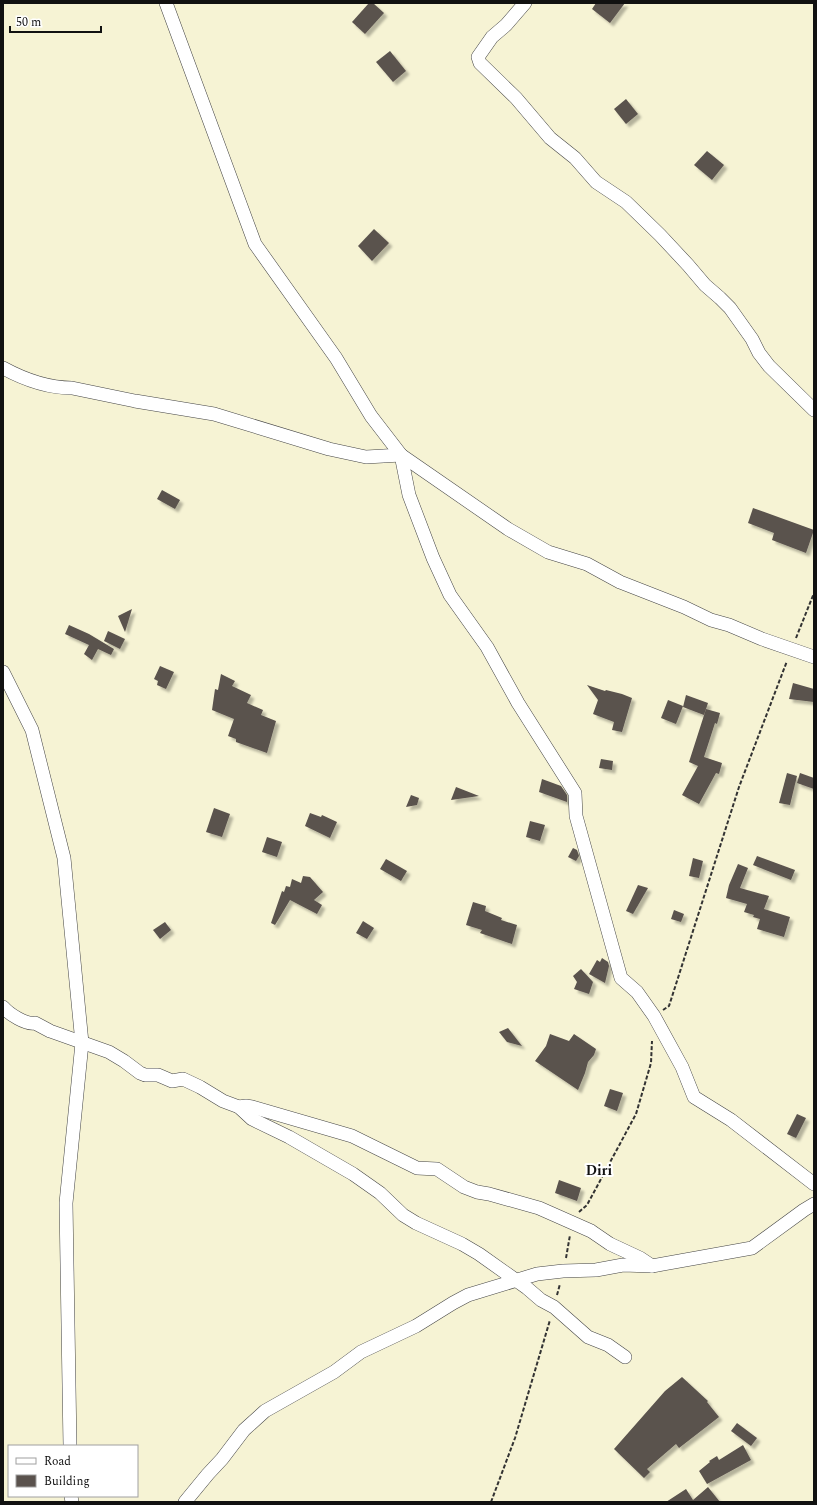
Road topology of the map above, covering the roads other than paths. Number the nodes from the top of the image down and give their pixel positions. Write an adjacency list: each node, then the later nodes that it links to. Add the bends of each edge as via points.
1 (166, 3): 5 (street, via 255,244 336,358 371,416)
2 (525, 3): 4 (street, via 492,37 478,57 480,63 516,98 550,138 575,158 596,182 626,202 688,264 705,286 730,308 769,366)
3 (3, 368): 5 (street, via 50,387 72,388 214,414 329,449 366,457)
4 (814, 410)
5 (401, 455): 6 (street, via 508,529 548,552 587,564 620,582 712,620); 11 (street, via 409,495 432,558 450,595 487,647 518,703 575,793 576,816 621,978 637,992 654,1016 682,1067 694,1097 731,1120)
6 (814, 657)
7 (3, 672): 9 (street, via 32,730 64,858)
8 (3, 1007): 9 (street, via 11,1015 30,1024 35,1023)
9 (82, 1043): 10 (street, via 109,1052 145,1075 158,1075 172,1082 183,1079); 16 (street, via 66,1203)
10 (239, 1107): 13 (street, via 252,1107 352,1136 416,1168 437,1169 464,1187 539,1208 591,1231); 14 (street, via 252,1119 290,1137 353,1174 380,1193 403,1215 462,1244)
11 (814, 1184)
12 (814, 1204): 13 (street, via 752,1248)
13 (652, 1266): 14 (street, via 563,1271 537,1274)
14 (516, 1281): 15 (street, via 554,1307 588,1337 608,1345); 17 (street, via 459,1299 416,1326 361,1352 334,1372 265,1411 244,1430)
15 (625, 1356)
16 (70, 1445)
17 (185, 1502)

